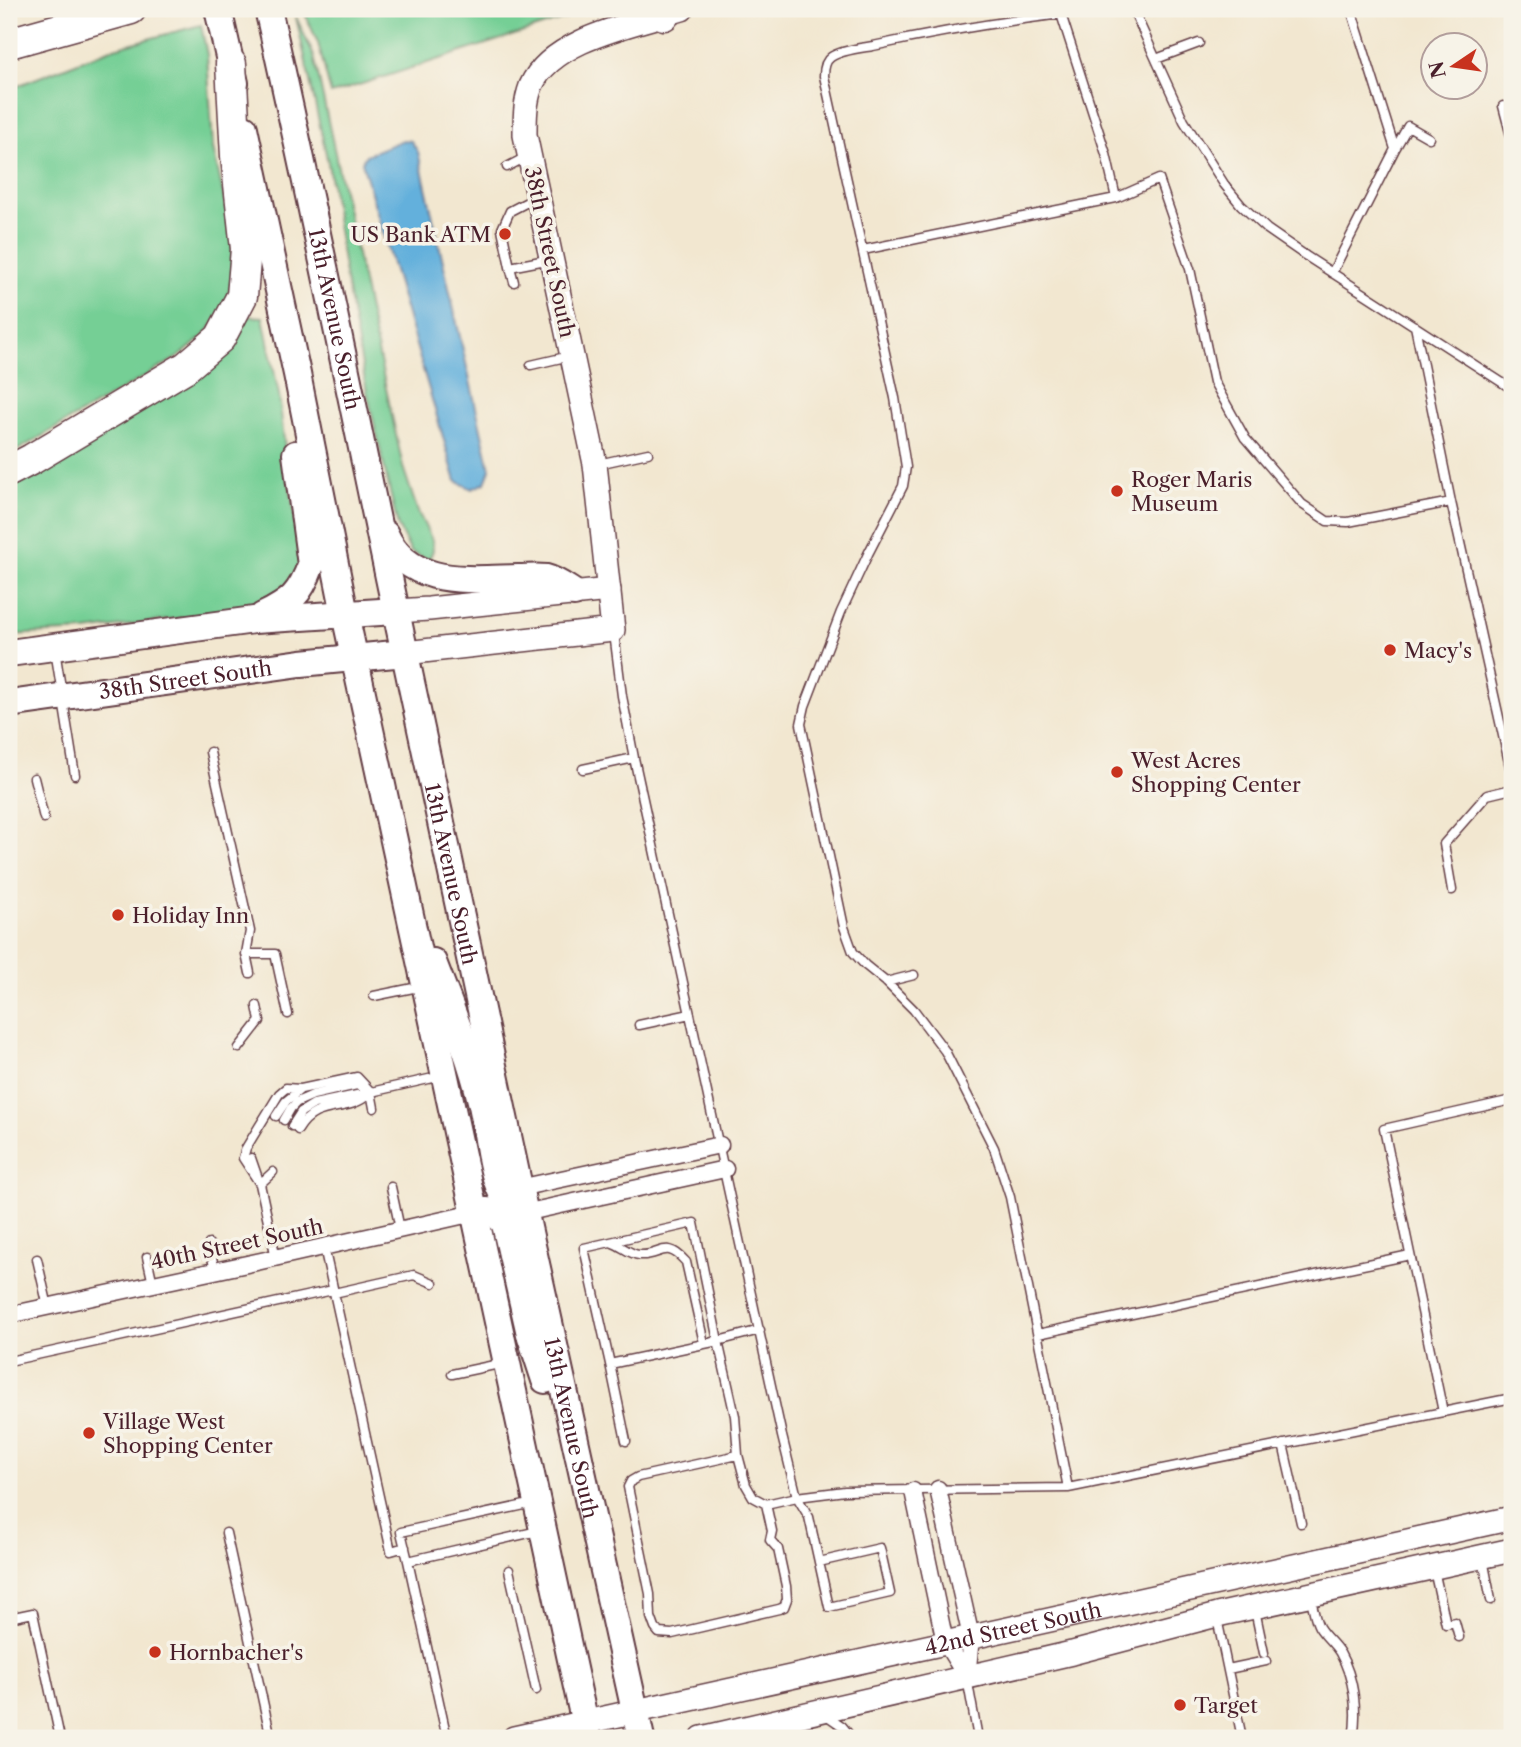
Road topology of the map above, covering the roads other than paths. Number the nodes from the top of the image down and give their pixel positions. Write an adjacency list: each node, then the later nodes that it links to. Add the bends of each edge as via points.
1 (131, 9): 7 (highway)
2 (218, 9): 12 (main road)
3 (268, 9): 35 (main road, 13th Avenue South)
4 (1133, 9): 11 (lane)
5 (1351, 9): 16 (lane)
6 (671, 11): 17 (main road, 38th Street South, via 601,34 553,58 532,86 525,107)
7 (62, 27): 8 (highway); 10 (highway)
8 (9, 43)
9 (1199, 43): 11 (lane)
10 (9, 55)
11 (1156, 59): 24 (lane, via 1184,121 1241,205 1267,229)
12 (231, 64): 26 (main road); 33 (highway, via 246,249 242,296 219,338 186,368)
13 (1503, 106): 15 (lane)
14 (1429, 138): 16 (lane, via 1408,126)
15 (1512, 140)
16 (1395, 149): 24 (lane)
17 (529, 155): 18 (lane); 19 (main road, 38th Street South)
18 (507, 167)
19 (538, 196): 22 (main road, 38th Street South); 23 (lane, via 510,211 502,229)
20 (1116, 198): 21 (lane); 21 (lane, via 1061,14 905,39 842,52 825,65); 34 (lane, via 1159,179 1190,269 1214,382 1245,438 1302,504 1326,521 1348,522)
21 (863, 250): 61 (lane, via 906,467 903,486 841,612 801,724 846,933 853,952)
22 (551, 259): 23 (lane); 28 (main road, 38th Street South)
23 (510, 267): 25 (lane)
24 (1332, 273): 27 (lane)
25 (514, 282)
26 (285, 320): 39 (main road); 40 (main road, via 292,426 311,565 294,597)
27 (1416, 327): 30 (lane); 34 (lane)
28 (572, 356): 29 (lane); 32 (main road, 38th Street South)
29 (531, 365)
30 (1512, 389)
31 (648, 453): 32 (lane)
32 (595, 464): 36 (main road, 38th Street South)
33 (9, 471)
34 (1451, 502): 52 (lane)
35 (375, 511): 37 (main road, via 400,558 423,572 461,579 548,578); 38 (main road, 13th Avenue South)
36 (609, 590): 37 (main road); 41 (main road, 38th Street South)
37 (574, 593): 38 (main road)
38 (396, 611): 39 (main road); 44 (main road, 13th Avenue South)
39 (345, 614): 40 (main road); 45 (main road)
40 (254, 620): 42 (main road)
41 (613, 630): 44 (main road, 38th Street South); 49 (lane)
42 (55, 647): 43 (main road); 46 (lane)
43 (9, 653)
44 (405, 653): 45 (main road, 38th Street South); 81 (main road, 13th Avenue South)
45 (354, 658): 46 (main road, 38th Street South); 56 (main road)
46 (62, 697): 47 (main road, 38th Street South); 51 (lane)
47 (9, 704)
48 (210, 752): 58 (lane, via 250,931)
49 (634, 758): 50 (lane); 65 (lane)
50 (583, 769)
51 (75, 775)
52 (1512, 776)
53 (34, 778): 55 (lane)
54 (1512, 789): 57 (lane, via 1487,795 1444,844)
55 (44, 818)
56 (404, 889): 62 (main road); 81 (main road, via 472,1069 500,1189 506,1200)
57 (1452, 890)
58 (246, 954): 59 (lane); 66 (lane, via 275,954)
59 (250, 973)
60 (914, 975): 61 (lane)
61 (886, 982): 98 (lane, via 945,1051 995,1148 1010,1197)
62 (425, 985): 63 (lane); 69 (main road)
63 (374, 996)
64 (257, 1006): 68 (lane, via 260,1021)
65 (690, 1013): 67 (lane); 75 (lane)
66 (288, 1014)
67 (639, 1024)
68 (239, 1048)
69 (445, 1076): 71 (lane); 82 (main road)
70 (301, 1089): 71 (lane, via 357,1077); 74 (lane, via 286,1101); 79 (lane, via 286,1088 279,1094 246,1148 243,1158)
71 (371, 1092): 73 (lane); 74 (lane, via 361,1101); 74 (lane, via 357,1085 313,1095 291,1108)
72 (1512, 1100): 87 (lane, via 1384,1129)
73 (374, 1108)
74 (287, 1123)
75 (720, 1144): 77 (lane); 81 (street)
76 (255, 1160): 79 (lane)
77 (724, 1169): 81 (street); 97 (lane)
78 (270, 1170): 79 (lane)
79 (260, 1184): 89 (lane)
80 (391, 1187): 83 (lane)
81 (522, 1200): 110 (main road, 13th Avenue South)
82 (474, 1213): 83 (street, 40th Street South); 102 (main road); 110 (main road, via 488,1210 505,1224 530,1334 556,1413)
83 (400, 1229): 86 (street, 40th Street South)
84 (610, 1242): 99 (lane, via 694,1223); 100 (lane, via 640,1255 670,1249 680,1255 686,1262); 103 (lane, via 584,1248)
85 (209, 1244): 91 (lane)
86 (324, 1247): 89 (street, 40th Street South); 94 (lane)
87 (1410, 1255): 98 (lane); 106 (lane)
88 (147, 1257): 93 (lane)
89 (275, 1258): 91 (street, 40th Street South)
90 (37, 1259): 95 (lane)
91 (215, 1271): 93 (street, 40th Street South)
92 (433, 1283): 94 (lane, via 414,1275)
93 (153, 1284): 95 (street, 40th Street South)
94 (334, 1292): 101 (lane); 121 (lane, via 391,1551)
95 (48, 1307): 96 (street, 40th Street South)
96 (9, 1315)
97 (760, 1331): 99 (lane); 114 (lane)
98 (1038, 1334): 111 (lane)
99 (718, 1340): 100 (lane); 109 (lane, via 735,1416)
100 (704, 1343): 103 (lane)
101 (9, 1361)
102 (507, 1362): 104 (lane); 115 (main road)
103 (610, 1364): 107 (lane)
104 (452, 1374)
105 (1512, 1398): 106 (lane)
106 (1443, 1412): 108 (lane)
107 (626, 1441)
108 (1283, 1444): 111 (lane); 118 (lane)
109 (738, 1455): 116 (lane, via 746,1485 753,1497); 116 (lane, via 631,1481 628,1488 652,1617 659,1633 672,1634 784,1606 783,1567 770,1540)
110 (579, 1464): 139 (main road, 13th Avenue South)
111 (1068, 1488): 112 (lane)
112 (938, 1489): 113 (lane); 133 (street)
113 (913, 1490): 114 (lane); 135 (street)
114 (797, 1497): 116 (lane); 125 (lane, via 809,1517)
115 (537, 1502): 119 (main road); 121 (lane, via 401,1532)
116 (766, 1504)
117 (1512, 1518): 133 (main road, 42nd Street South)
118 (1301, 1523)
119 (543, 1530): 124 (lane); 141 (main road)
120 (226, 1533): 143 (lane)
121 (405, 1548): 124 (lane)
122 (1512, 1550): 123 (main road, 42nd Street South)
123 (1482, 1556): 126 (main road, 42nd Street South); 129 (lane)
124 (408, 1560): 144 (lane)
125 (819, 1562): 125 (lane, via 829,1607 890,1593 880,1548)
126 (1433, 1567): 128 (main road, 42nd Street South); 134 (lane, via 1446,1624 1455,1622)
127 (509, 1570): 138 (lane)
128 (1310, 1595): 130 (main road, 42nd Street South); 151 (lane, via 1318,1625 1342,1656 1352,1682)
129 (1491, 1600)
130 (1255, 1607): 131 (main road, 42nd Street South); 136 (lane, via 1265,1657)
131 (1217, 1615): 136 (lane); 137 (main road, 42nd Street South)
132 (9, 1618): 142 (lane, via 33,1613)
133 (971, 1637): 135 (main road, 42nd Street South); 137 (street)
134 (1459, 1637)
135 (945, 1642): 137 (street); 139 (main road, 42nd Street South)
136 (1228, 1669): 150 (lane)
137 (967, 1678): 140 (main road, 42nd Street South); 149 (lane)
138 (536, 1690)
139 (635, 1711): 141 (main road, 42nd Street South); 146 (main road, 13th Avenue South)
140 (821, 1711): 147 (main road, 42nd Street South); 148 (lane)
141 (586, 1730): 145 (main road, 42nd Street South)
142 (60, 1738)
143 (271, 1738)
144 (447, 1738)
145 (514, 1738)
146 (641, 1738)
147 (702, 1738)
148 (852, 1738)
149 (978, 1738)
150 (1242, 1738)
151 (1353, 1738)

